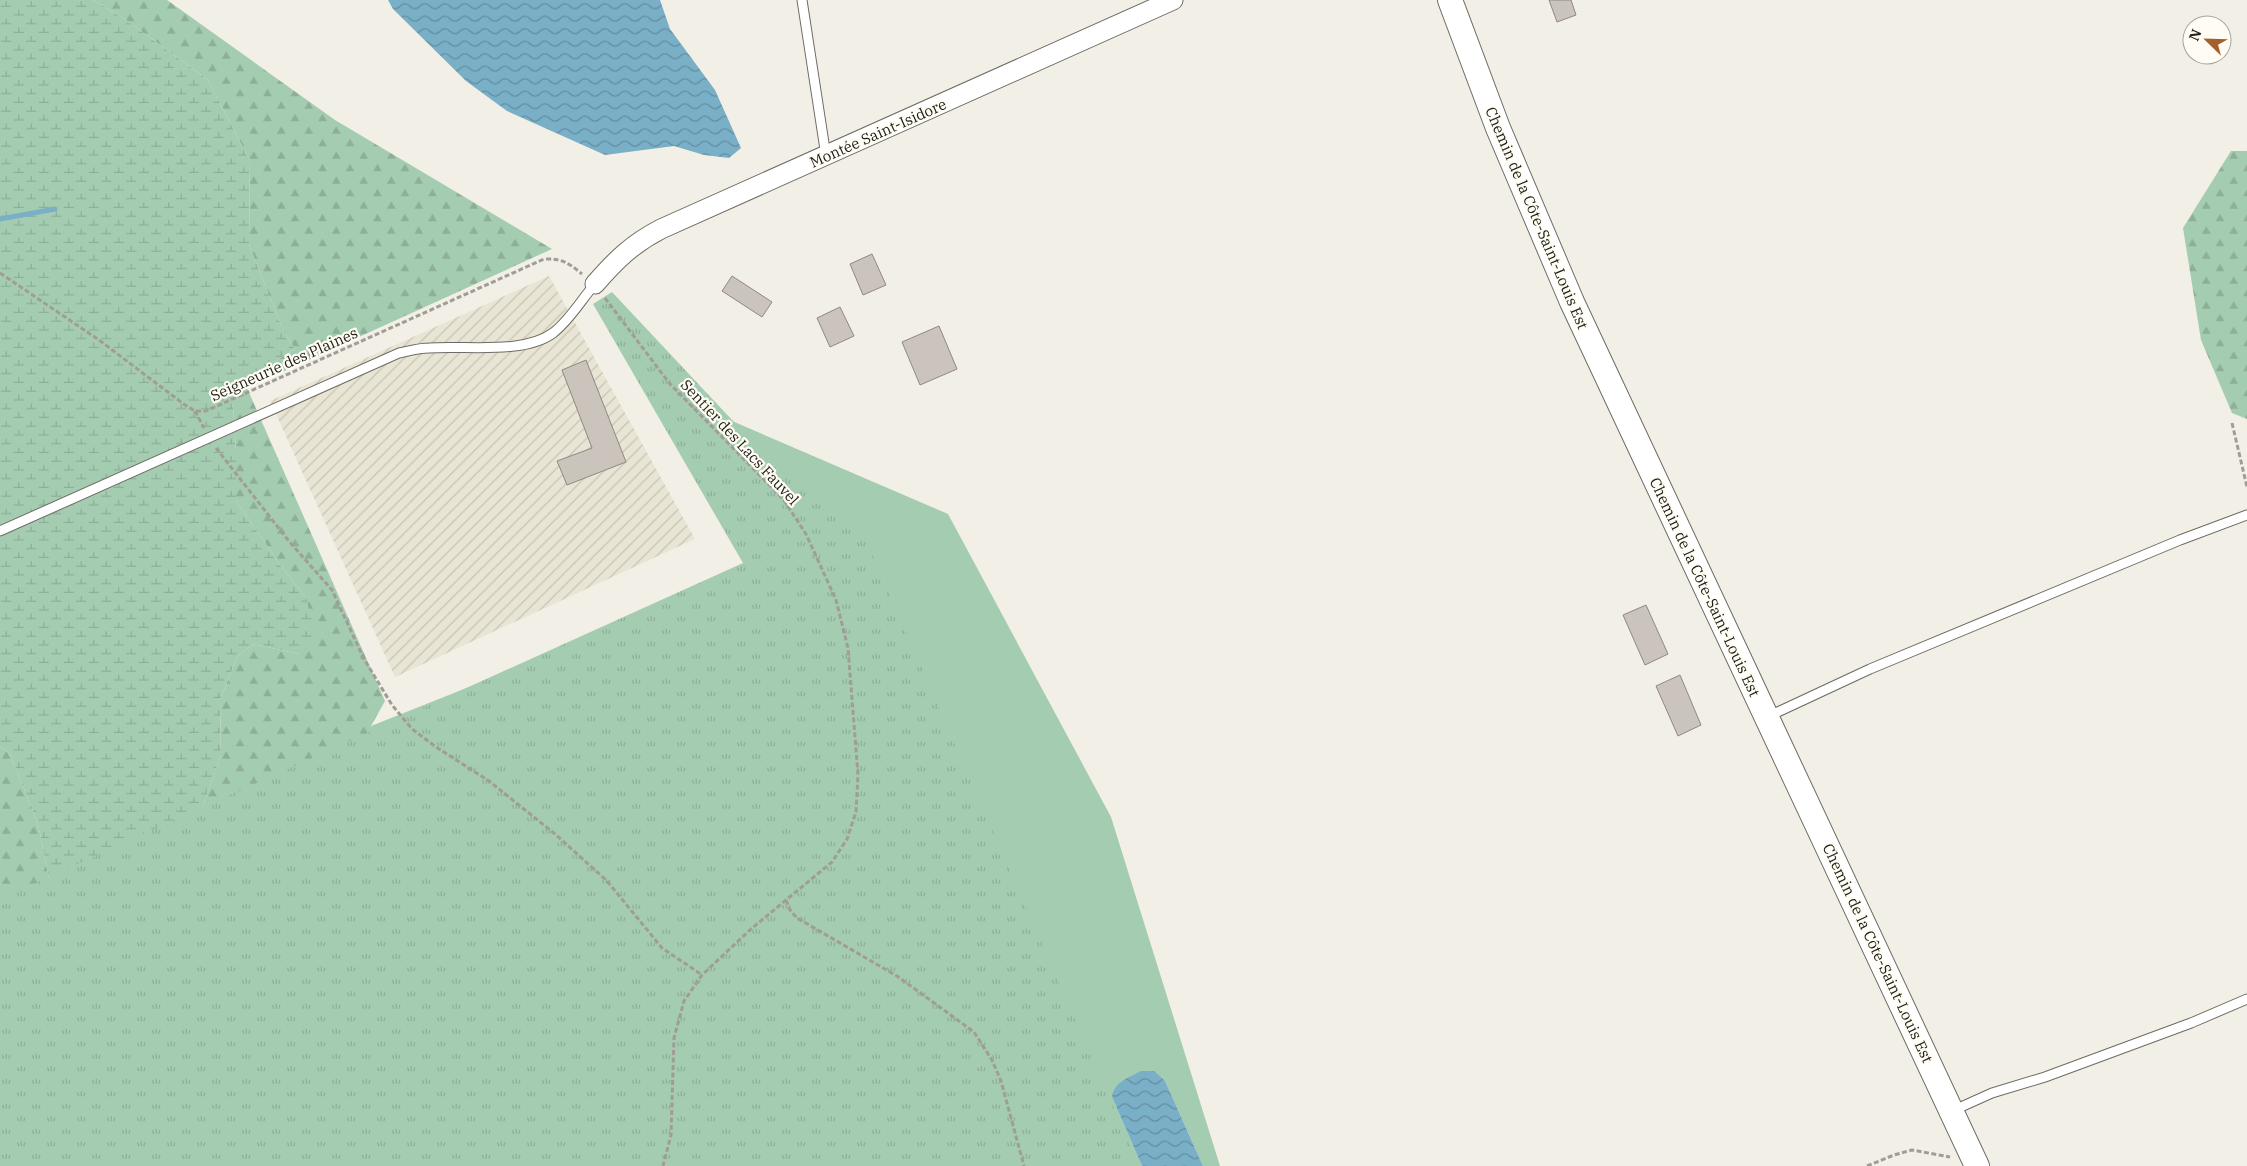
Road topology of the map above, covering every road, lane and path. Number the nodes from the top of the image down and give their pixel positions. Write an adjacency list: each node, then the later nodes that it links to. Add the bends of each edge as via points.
1 (802, 0): 4 (lane)
2 (1173, 0): 4 (street, Montée Saint-Isidore)
3 (1450, 0): 13 (street, Chemin de la Côte-Saint-Louis Est, via 1498,128 1554,261)
4 (826, 156): 6 (street, Montée Saint-Isidore, via 650,235 622,254)
5 (0, 273): 7 (path, Seigneurie des Plaines)
6 (595, 284): 7 (path, Seigneurie des Plaines, via 568,262 544,259 206,411); 9 (lane, via 564,324 551,335 533,342 504,346 428,348 399,353); 14 (path, Sentier des Lacs Fauvel, via 670,384 783,499 806,534 836,600 848,648 858,775 856,812 847,839 832,862)
7 (195, 411): 9 (path)
8 (2232, 423): 10 (path)
9 (208, 438): 12 (lane); 15 (path, via 332,590 364,659 392,705 412,728 555,834 607,881 662,948)
10 (2247, 487)
11 (2247, 515): 13 (lane, via 1870,669)
12 (0, 531)
13 (1767, 717): 17 (street, Chemin de la Côte-Saint-Louis Est)
14 (786, 900): 15 (path, Sentier des Lacs Fauvel); 20 (path, via 797,918 897,976 974,1032 1001,1081)
15 (702, 975): 19 (path, Sentier des Lacs Fauvel, via 684,1002 674,1038 671,1135)
16 (2247, 999): 17 (lane, via 2191,1024 1992,1093)
17 (1952, 1111): 18 (street, Chemin de la Côte-Saint-Louis Est)
18 (1973, 1158): 21 (path, via 1912,1150)
19 (663, 1166)
20 (1024, 1166)
21 (1867, 1166)

